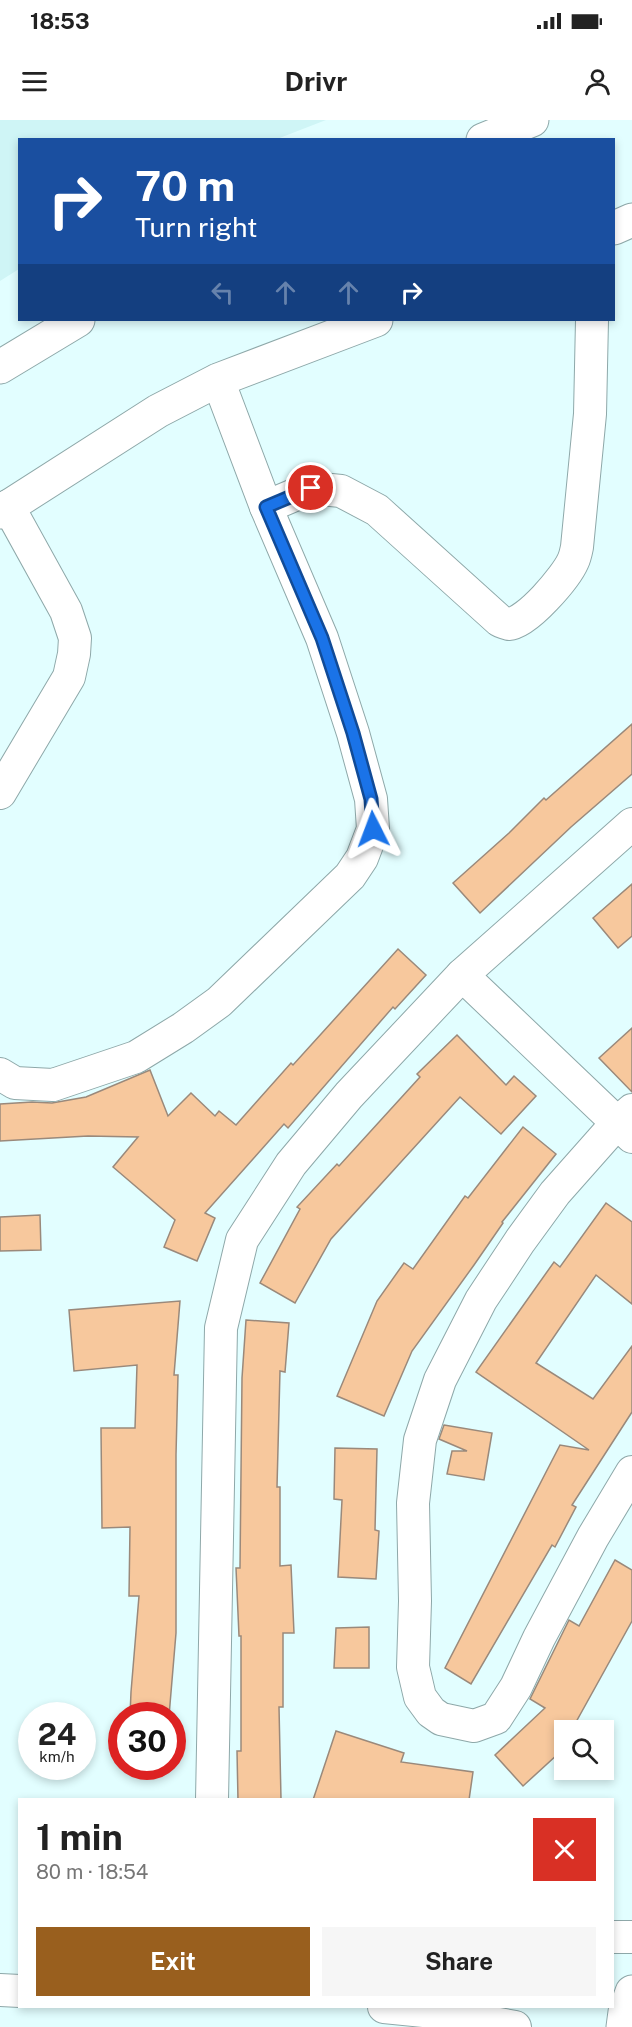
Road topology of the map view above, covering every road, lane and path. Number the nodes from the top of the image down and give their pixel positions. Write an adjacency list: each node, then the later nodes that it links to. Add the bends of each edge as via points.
1 (532, 120): 2 (main road)
2 (488, 138)
3 (632, 220): 4 (main road)
4 (615, 228)
5 (76, 321): 8 (main road)
6 (373, 321): 9 (main road)
7 (592, 321): 10 (street, via 590,414 577,548 561,580 519,620 509,624 500,621 377,510 341,490 311,488)
8 (0, 367)
9 (218, 380): 10 (street); 11 (main road, via 158,411)
10 (266, 507): 15 (street, via 322,638 353,733 371,799 373,829 362,858 350,876 219,1002 135,1057 53,1085 15,1083)
11 (4, 509): 12 (street, via 66,611 75,638 69,677)
12 (0, 793)
13 (632, 824): 14 (street)
14 (462, 975): 16 (street); 18 (street, via 349,1095 291,1164 242,1240 221,1328)
15 (0, 1074)
16 (627, 1124): 17 (street, via 555,1193 481,1300 440,1380 420,1440 413,1503 413,1666 420,1697 431,1712 441,1719 474,1726 496,1718)
17 (632, 1472)
18 (212, 1798)
19 (614, 1937): 20 (street)
20 (632, 1937)
21 (0, 1990): 22 (street)
22 (18, 1991)
23 (632, 1992): 26 (main road)
24 (394, 2008): 25 (street)
25 (515, 2027)
26 (623, 2027)

